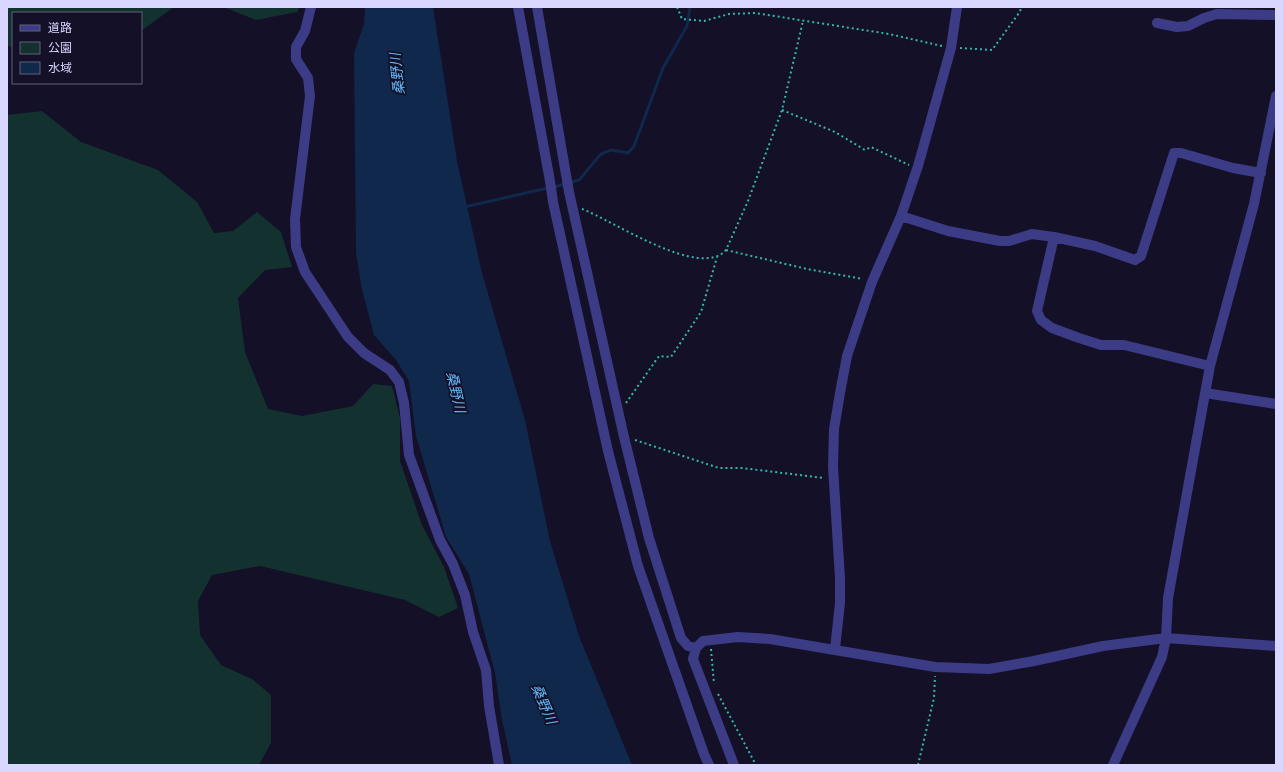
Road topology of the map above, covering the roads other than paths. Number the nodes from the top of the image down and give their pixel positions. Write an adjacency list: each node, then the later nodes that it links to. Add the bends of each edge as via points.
1 (311, 7): 20 (street, via 296,48 296,59 308,78 310,96 295,219 296,247 305,272 348,337 364,354 390,370 399,382 404,403 409,455 440,540 465,595 473,632 486,670)
2 (518, 7): 21 (street, via 553,202 608,451 638,566)
3 (537, 7): 18 (street, via 573,209 649,538 681,638 688,646)
4 (957, 7): 11 (street, via 951,48 918,166)
5 (1276, 15): 6 (street, via 1217,14 1188,26 1177,27)
6 (1157, 23)
7 (1276, 96): 8 (street)
8 (1266, 146): 9 (street); 10 (street)
9 (1276, 148)
10 (1261, 173): 12 (street, via 1174,153 1140,256 1134,260 1095,246); 13 (street)
11 (901, 216): 12 (street, via 948,231 1000,241 1009,242 1032,234); 19 (street, via 872,282 847,356 834,429 833,467 840,578)
12 (1054, 237): 13 (street, via 1037,311 1041,320 1052,328 1101,344 1124,345)
13 (1210, 366): 14 (street)
14 (1205, 393): 15 (street); 16 (street, via 1168,598)
15 (1276, 404)
16 (1166, 638): 17 (street); 19 (street, via 1103,646 989,669 935,667); 23 (street, via 1162,657)
17 (1276, 646)
18 (696, 648): 19 (street, via 704,641 738,637); 22 (street, via 693,659)
19 (835, 649)
20 (499, 765)
21 (709, 765)
22 (734, 765)
23 (1113, 765)

